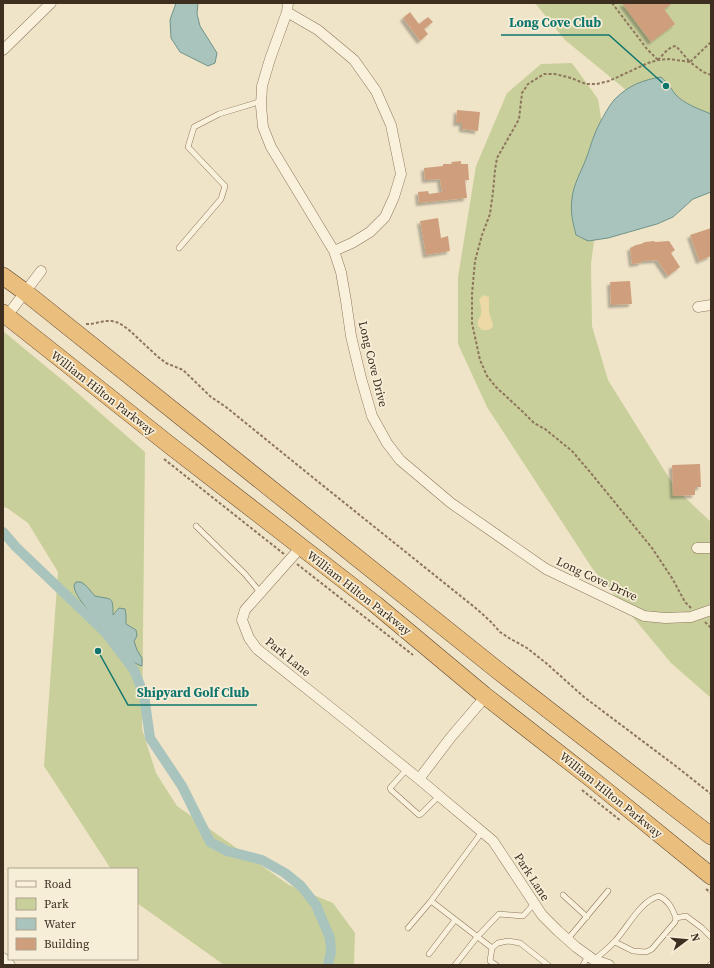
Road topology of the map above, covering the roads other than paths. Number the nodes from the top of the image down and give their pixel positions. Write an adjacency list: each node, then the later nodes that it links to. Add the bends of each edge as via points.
1 (51, 3): 3 (street)
2 (287, 7): 4 (street, Long Cove Drive, via 262,86); 6 (street, via 354,60 376,91 391,125 401,174 385,217 370,232)
3 (3, 50)
4 (262, 101): 5 (lane, via 219,114 194,127 188,147 225,186 221,199); 6 (street, Long Cove Drive, via 263,127 271,147)
5 (179, 248)
6 (334, 251): 18 (street, Long Cove Drive, via 341,272 350,336 372,416 400,460 451,503 546,569 644,616 691,617)
7 (41, 271): 9 (street)
8 (3, 276): 9 (highway)
9 (25, 292): 12 (street); 20 (highway)
10 (711, 305): 11 (street)
11 (698, 308)
12 (5, 315): 14 (highway, William Hilton Parkway)
13 (196, 526): 17 (lane)
14 (301, 547): 17 (street, Park Lane); 19 (highway, William Hilton Parkway, via 375,604)
15 (697, 548): 16 (street)
16 (711, 548)
17 (260, 592): 21 (street, Park Lane, via 245,610 242,620 245,636 257,649)
18 (711, 610)
19 (486, 696): 20 (highway, via 510,689); 22 (street); 26 (highway, William Hilton Parkway)
20 (573, 729): 25 (highway)
21 (407, 769): 22 (street, Park Lane); 23 (lane, via 390,788 418,815)
22 (419, 779): 23 (street, Park Lane)
23 (439, 796): 24 (street, Park Lane)
24 (482, 832): 29 (lane); 30 (street, Park Lane, via 493,841)
25 (711, 836)
26 (711, 876)
27 (608, 891): 31 (lane)
28 (562, 894): 31 (lane)
29 (431, 901): 33 (lane); 34 (lane)
30 (534, 904): 35 (lane, via 523,916 499,914); 37 (street, Park Lane)
31 (586, 917): 37 (lane)
32 (676, 918): 36 (lane, via 686,916); 38 (lane, via 652,949 646,952 633,951); 38 (lane, via 672,907 665,899 654,897 643,906)
33 (455, 920): 35 (lane); 40 (lane)
34 (408, 928)
35 (477, 937): 39 (lane); 44 (lane)
36 (711, 937)
37 (568, 940): 42 (street, Park Lane)
38 (615, 942): 42 (lane)
39 (492, 948): 45 (lane, via 490,961); 46 (lane, via 498,942 520,943)
40 (430, 954)
41 (3, 958): 43 (street)
42 (591, 958): 47 (lane); 48 (street, Park Lane)
43 (10, 965)
44 (455, 965)
45 (496, 965)
46 (548, 965)
47 (583, 965)
48 (609, 965)

